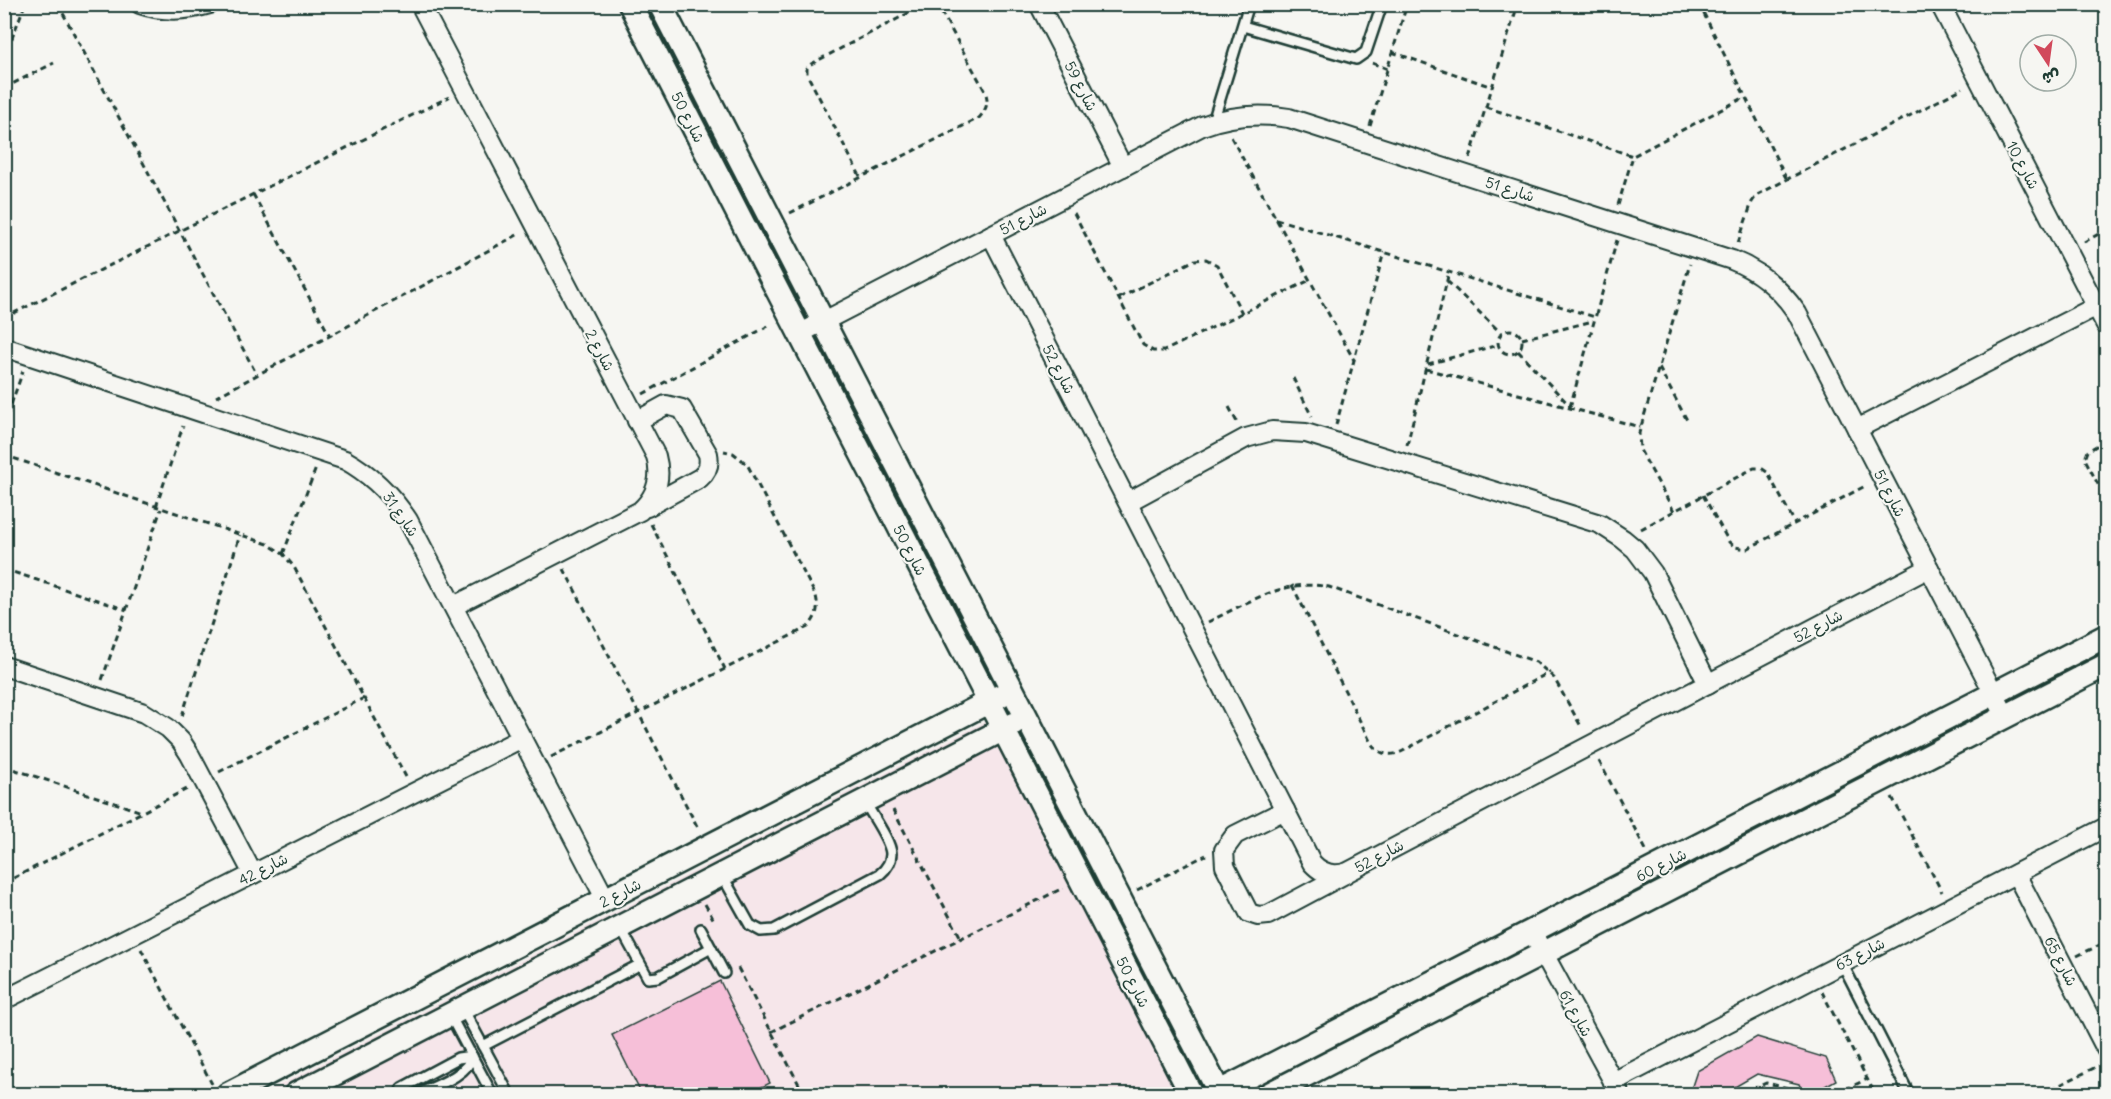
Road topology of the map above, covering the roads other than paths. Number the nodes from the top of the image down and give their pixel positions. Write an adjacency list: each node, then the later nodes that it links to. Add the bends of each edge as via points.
1 (140, 4): 2 (street, via 179,10)
2 (210, 4)
3 (420, 4): 19 (street, شارع 2)
4 (630, 4): 16 (street, شارع 50)
5 (660, 4): 15 (street, شارع 50)
6 (1039, 4): 12 (street, شارع 59)
7 (1249, 4): 10 (lane)
8 (1382, 4): 10 (lane, via 1366,52 1356,59)
9 (1940, 4): 14 (street, شارع 10)
10 (1243, 26): 11 (lane)
11 (1217, 121): 12 (street, شارع 51); 20 (street, شارع 51, via 1249,115 1275,116 1695,248 1758,272 1789,301)
12 (1123, 167): 13 (street, شارع 51)
13 (991, 235): 15 (street, شارع 51); 21 (street, شارع 52)
14 (2097, 306): 17 (street, شارع 10); 20 (street)
15 (823, 322): 16 (street, شارع 51); 29 (street, شارع 50)
16 (794, 324): 31 (street, شارع 50)
17 (2106, 325)
18 (4, 347): 24 (street, شارع 31, via 322,452 359,468 398,503)
19 (637, 421): 22 (street, شارع 2, via 656,456 659,475 654,495); 22 (street, via 660,407 677,406 708,454 704,474)
20 (1857, 429): 23 (street, شارع 51)
21 (1128, 502): 28 (street, via 1233,444 1259,434 1289,431 1600,524 1635,549 1653,573); 37 (street, شارع 52)
22 (642, 510): 24 (street, شارع 2)
23 (1929, 568): 28 (street, شارع 52); 30 (street, شارع 51)
24 (454, 606): 35 (street, شارع 31)
25 (2106, 636): 30 (street, شارع 60)
26 (2106, 665): 33 (street, شارع 60)
27 (4, 666): 40 (street, via 161,722 186,748)
28 (1708, 684): 39 (street, شارع 52)
29 (1012, 690): 31 (street, شارع 2); 32 (street, شارع 50)
30 (1994, 694): 33 (street, شارع 51); 46 (street, شارع 60)
31 (989, 702): 34 (street, شارع 50); 43 (street, شارع 2)
32 (1026, 717): 34 (street, شارع 2); 59 (street, شارع 50)
33 (2006, 717): 48 (street, شارع 60)
34 (1003, 729): 36 (street, شارع 2); 65 (street, شارع 50)
35 (522, 738): 40 (street, شارع 42); 43 (street, شارع 31)
36 (874, 796): 41 (street, شارع 2); 41 (lane, via 890,848 888,865 880,874 774,930 761,931 750,925)
37 (1285, 810): 39 (street, شارع 52, via 1317,868 1335,875); 39 (street, via 1234,836 1227,844 1225,867 1249,913 1268,915)
38 (2106, 827): 42 (street, شارع 63)
39 (1348, 872)
40 (253, 874): 52 (street, شارع 42)
41 (722, 874): 44 (street, شارع 2)
42 (2016, 874): 49 (street, شارع 63); 55 (street, شارع 65)
43 (606, 900): 44 (street, via 590,918 591,924 599,933); 44 (street, via 630,895 637,903 637,913); 58 (street, شارع 2)
44 (619, 928): 50 (lane); 53 (street, شارع 2)
45 (701, 929): 47 (lane)
46 (1532, 932): 48 (street, شارع 61); 59 (street, شارع 60)
47 (711, 948): 50 (lane, via 657,977 648,978); 51 (lane)
48 (1543, 954): 57 (street, شارع 61); 66 (street, شارع 60)
49 (1842, 963): 57 (street, شارع 63); 67 (lane)
50 (639, 965): 54 (lane)
51 (724, 973)
52 (4, 1000)
53 (456, 1012): 54 (lane); 56 (lane); 60 (street, شارع 2, via 327,1083)
54 (484, 1048): 56 (lane); 64 (lane)
55 (2106, 1049)
56 (472, 1056): 61 (lane, via 451,1062 402,1088); 62 (lane, via 471,1063 461,1072); 63 (lane)
57 (1617, 1088)
58 (220, 1090)
59 (1218, 1094)
60 (296, 1095)
61 (400, 1095)
62 (419, 1095)
63 (492, 1095)
64 (508, 1095)
65 (1191, 1095)
66 (1269, 1095)
67 (1909, 1095)

